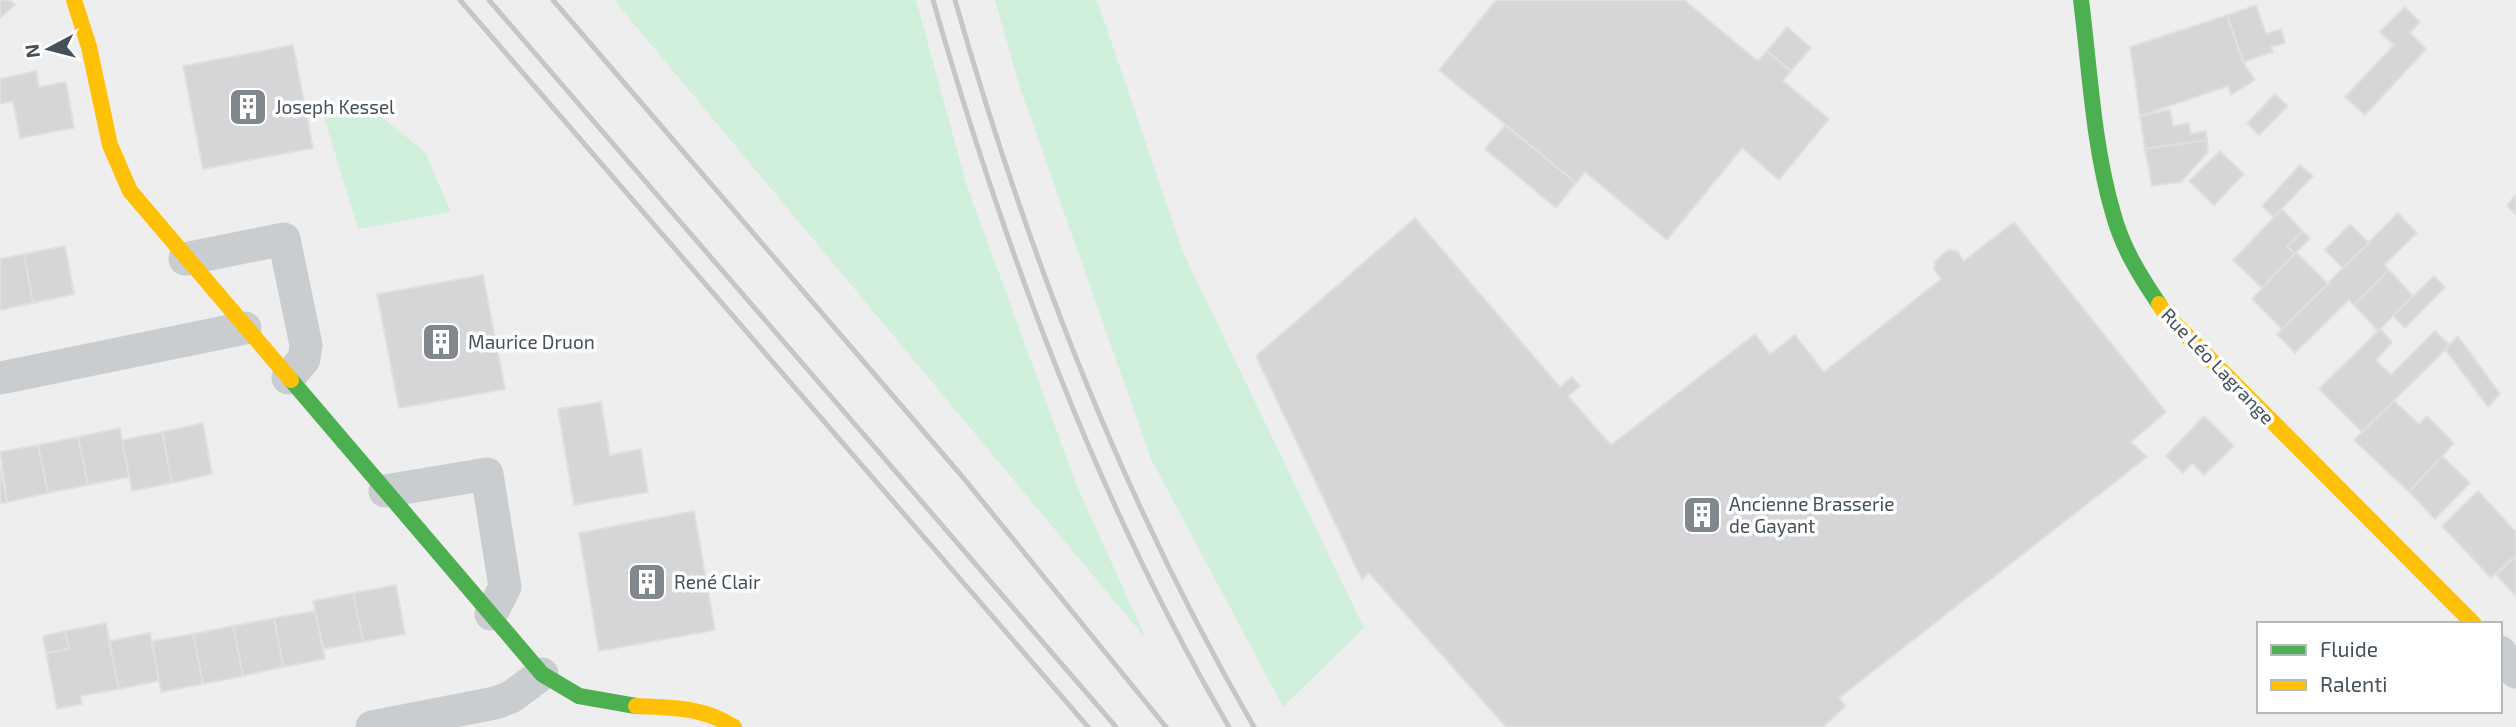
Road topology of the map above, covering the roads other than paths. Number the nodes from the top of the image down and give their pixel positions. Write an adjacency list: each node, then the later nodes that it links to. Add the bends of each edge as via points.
1 (74, 0): 3 (street, via 118,172)
2 (2081, 0): 9 (street, Rue Léo Lagrange, via 2113,215 2145,285 2165,315)
3 (185, 259): 4 (street); 6 (street, via 284,239 306,345 304,359)
4 (245, 328): 5 (street); 6 (street)
5 (0, 378)
6 (288, 378): 7 (street)
7 (386, 491): 8 (street); 8 (street, via 487,474 505,587)
8 (491, 614): 12 (street)
9 (2471, 622)
10 (2502, 654): 11 (street)
11 (2516, 672)
12 (542, 674): 13 (street, via 495,703); 14 (street, via 558,688 587,701 699,710)
13 (372, 727)
14 (734, 727)

